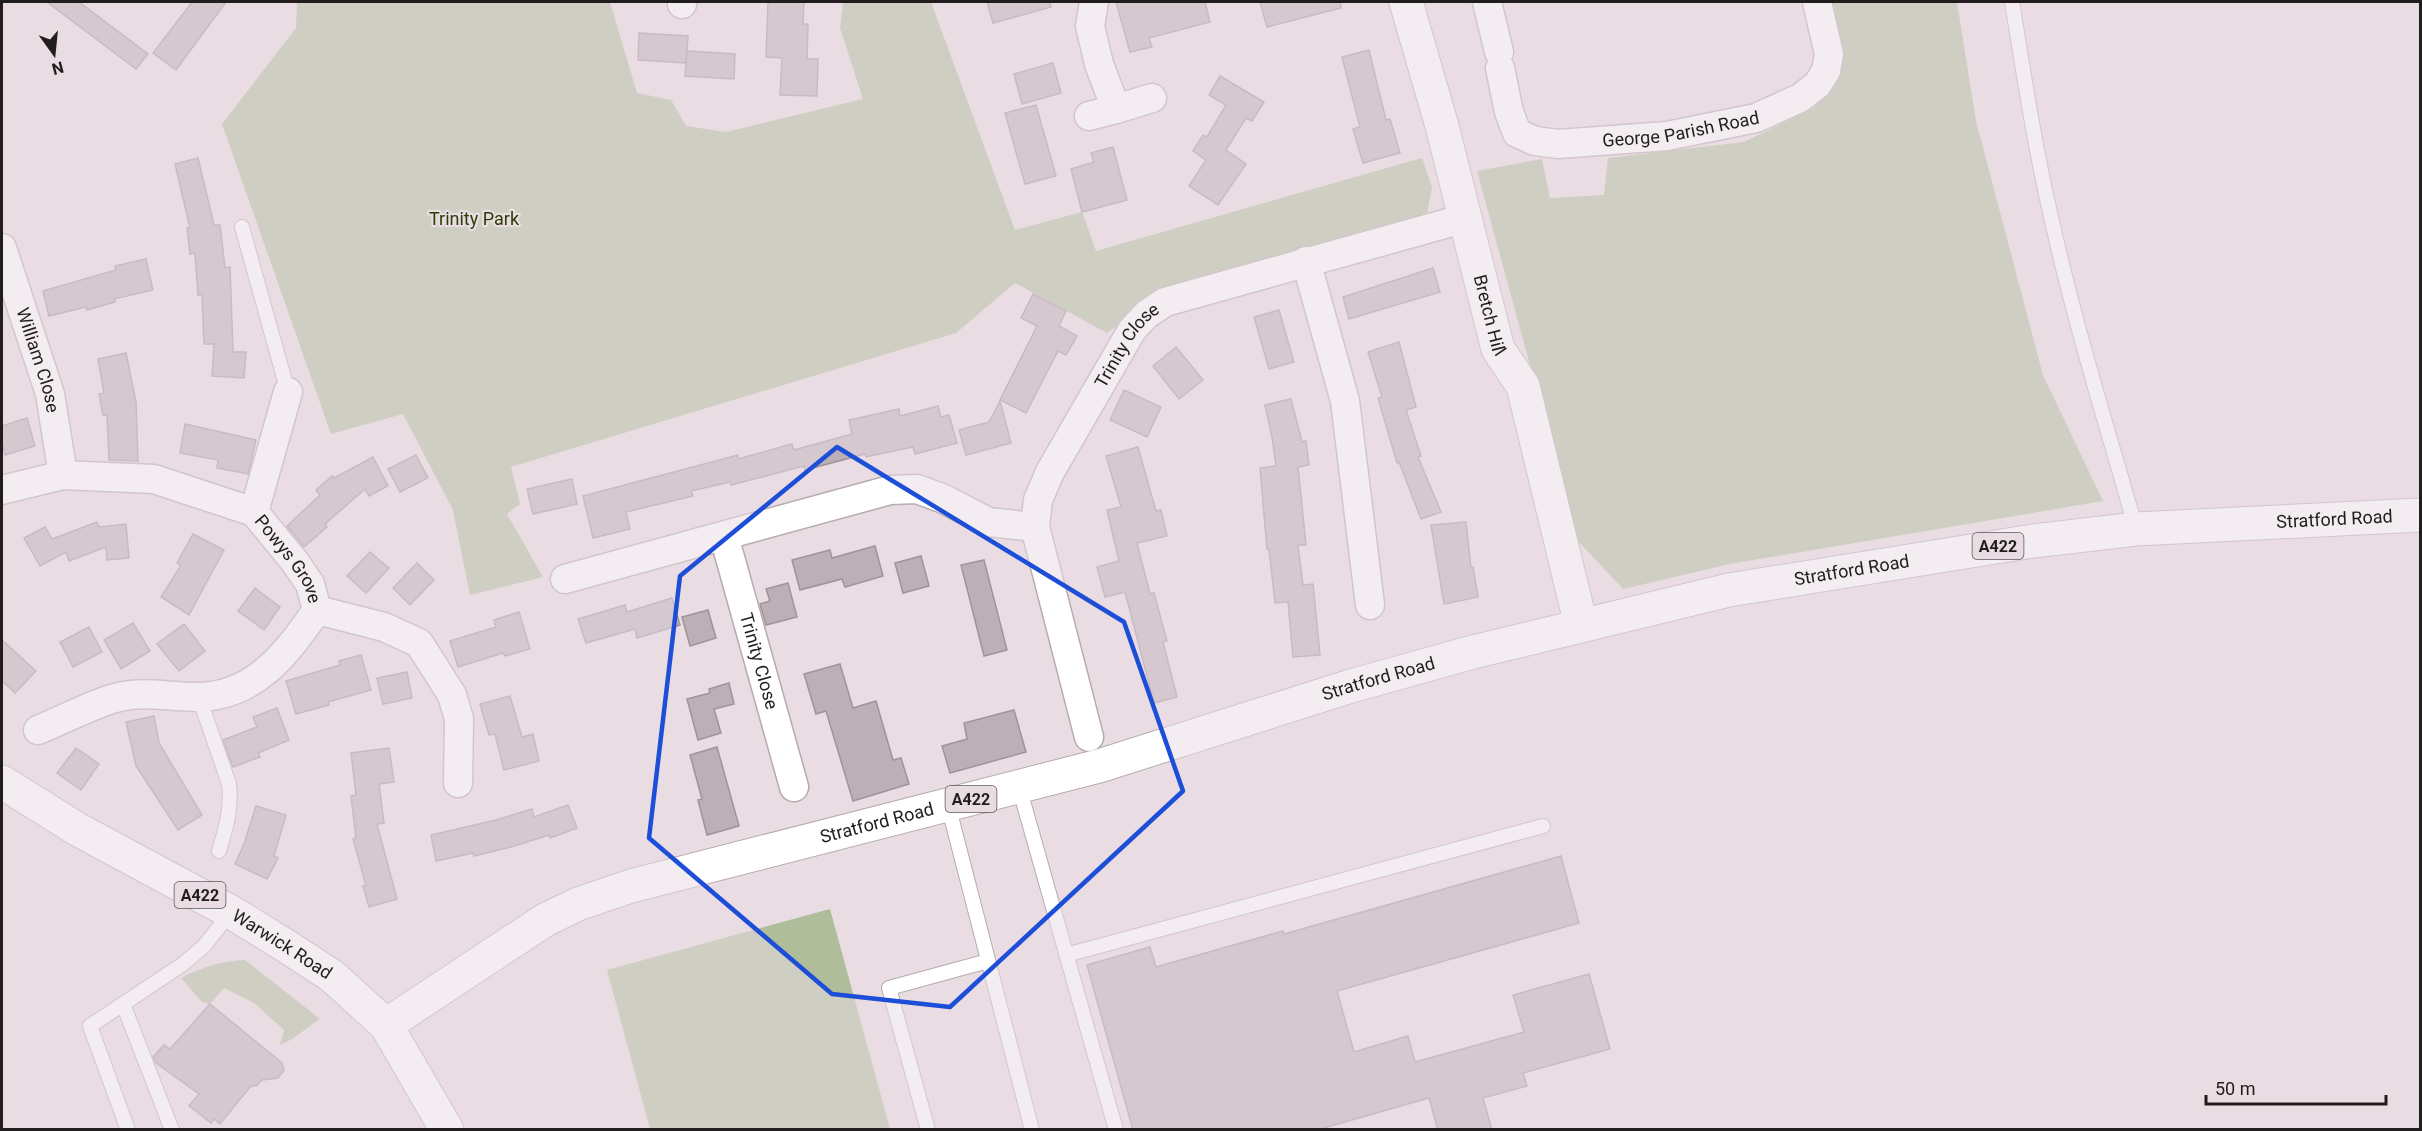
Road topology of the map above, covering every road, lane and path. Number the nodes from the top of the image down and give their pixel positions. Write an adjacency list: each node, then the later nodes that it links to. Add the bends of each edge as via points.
1 (1094, 2): 6 (street, via 1090,26 1100,64 1102,112)
2 (1406, 2): 7 (main road, Bretch Hill)
3 (1487, 2): 4 (street, George Parish Road, via 1509,112 1517,133 1535,141 1558,144 1667,136 1756,118 1800,98 1817,85 1829,54)
4 (1817, 2)
5 (2012, 2): 17 (lane, via 2052,221 2080,336)
6 (1152, 98)
7 (1466, 218): 10 (street, Trinity Close); 22 (main road, Bretch Hill, via 1498,349 1523,386)
8 (242, 227): 11 (lane)
9 (2, 248): 12 (street, William Close, via 50,394)
10 (1306, 261): 16 (street, Trinity Close, via 1165,302 1147,314 1132,330 1050,472 1038,500); 20 (street, via 1346,401)
11 (288, 392): 14 (street)
12 (63, 475): 13 (street, Powys Grove); 14 (street, Powys Grove, via 154,479)
13 (2, 490)
14 (254, 512): 21 (street, Powys Grove, via 310,584)
15 (2421, 515): 17 (main road, Stratford Road / A422)
16 (1035, 527): 18 (street, via 988,522 917,489 890,490); 25 (street, Trinity Close)
17 (2136, 529): 22 (main road, Stratford Road / A422, via 2033,541 1729,590)
18 (724, 536): 19 (street); 28 (street, Trinity Close)
19 (565, 579)
20 (1370, 605)
21 (317, 610): 23 (street, via 281,660 249,683); 27 (street, Powys Grove, via 384,627 419,643 452,695 459,719)
22 (1581, 625): 29 (main road, Stratford Road / A422, via 1351,686 1099,766)
23 (199, 697): 24 (street, via 144,693 117,697); 32 (lane, via 231,797)
24 (38, 730)
25 (1089, 737)
26 (2, 782): 33 (main road, Warwick Road / A422, via 77,829)
27 (458, 783)
28 (794, 787)
29 (1019, 787): 30 (main road, Stratford Road / A422); 34 (lane)
30 (948, 805): 35 (lane); 37 (main road, Stratford Road / A422, via 631,886 578,904 508,943)
31 (1543, 826): 34 (lane)
32 (219, 851)
33 (231, 912): 36 (lane, via 204,946 183,964); 37 (main road, Warwick Road / A422, via 332,976)
34 (1066, 955): 43 (lane)
35 (988, 961): 41 (lane, via 889,988); 42 (lane)
36 (123, 1004): 38 (lane, via 90,1026); 39 (lane)
37 (387, 1025): 40 (main road, Warwick Road)
38 (128, 1130)
39 (172, 1130)
40 (447, 1130)
41 (928, 1130)
42 (1032, 1130)
43 (1116, 1130)

